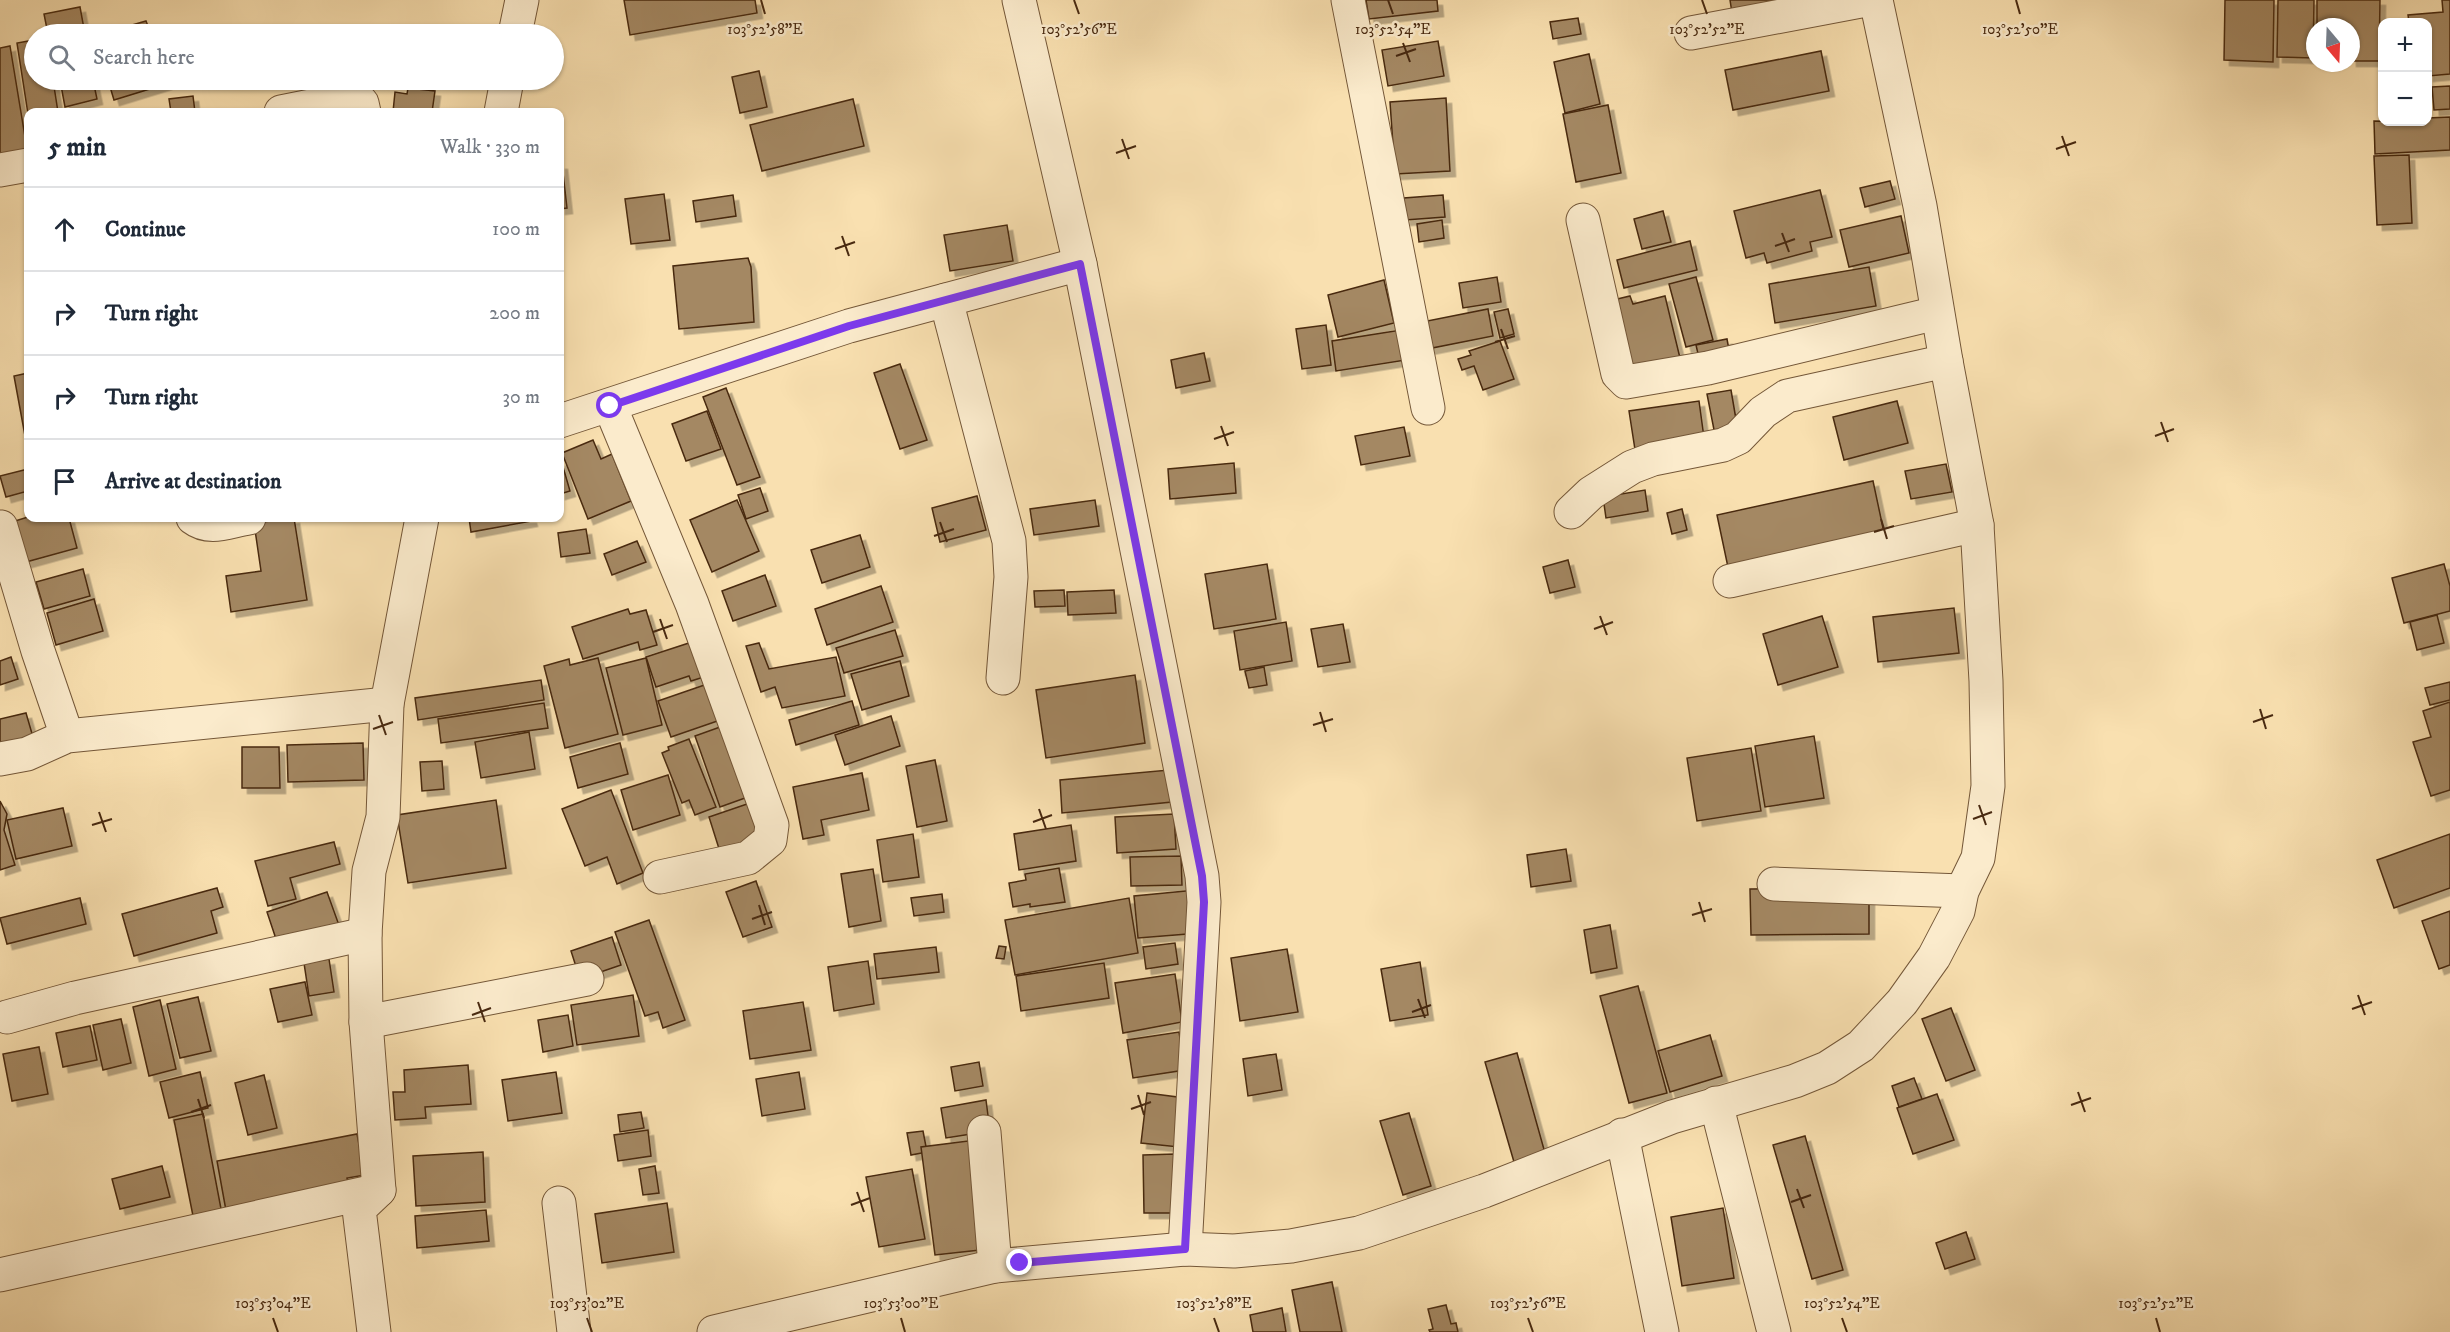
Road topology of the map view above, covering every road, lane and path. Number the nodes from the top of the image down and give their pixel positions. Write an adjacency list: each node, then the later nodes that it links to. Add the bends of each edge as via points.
1 (522, 0): 6 (street)
2 (1019, 0): 15 (street)
3 (1348, 0): 20 (street)
4 (1866, 0): 7 (street)
5 (1876, 0): 17 (street, via 1920,206)
6 (517, 24)
7 (1691, 33)
8 (505, 90): 11 (street)
9 (301, 108): 10 (street, via 356,97)
10 (363, 108)
11 (502, 108)
12 (24, 166): 13 (street)
13 (0, 170)
14 (1583, 220): 17 (street, via 1618,374 1626,382 1708,368)
15 (1080, 264): 16 (street); 45 (street, via 1202,876 1204,902)
16 (946, 300): 19 (street, via 849,326); 29 (street, via 1009,541 1011,577)
17 (1937, 313): 18 (street)
18 (1946, 361): 22 (street, via 1787,396 1762,412 1738,438 1632,467 1591,493); 26 (street)
19 (610, 406): 21 (street); 33 (street, via 692,604 772,825 770,840 748,858)
20 (1428, 408)
21 (564, 420)
22 (1571, 512)
23 (200, 522): 24 (street)
24 (232, 522)
25 (421, 522): 30 (street)
26 (1977, 525): 28 (street); 35 (street, via 1988,786 1978,858)
27 (2, 527): 31 (street)
28 (1730, 581)
29 (1003, 678)
30 (387, 704): 31 (street); 36 (street, via 383,817 369,872)
31 (67, 736): 32 (street, via 27,754)
32 (0, 759)
33 (660, 877)
34 (1774, 884): 35 (street)
35 (1962, 891): 40 (street, via 1958,911 1934,957 1902,1002 1862,1046 1795,1082)
36 (366, 934): 38 (street, via 75,998); 39 (street)
37 (587, 979): 39 (street)
38 (7, 1017)
39 (366, 1022): 43 (street)
40 (1716, 1103): 42 (street); 52 (street)
41 (984, 1132): 46 (street)
42 (1622, 1135): 45 (street, via 1484,1191 1359,1233 1291,1246); 51 (street)
43 (379, 1190): 47 (street); 49 (street, via 359,1209)
44 (559, 1203): 50 (street)
45 (1185, 1249): 46 (street)
46 (995, 1266): 48 (street)
47 (0, 1275)
48 (724, 1331)
49 (374, 1332)
50 (574, 1332)
51 (1662, 1332)
52 (1774, 1332)

